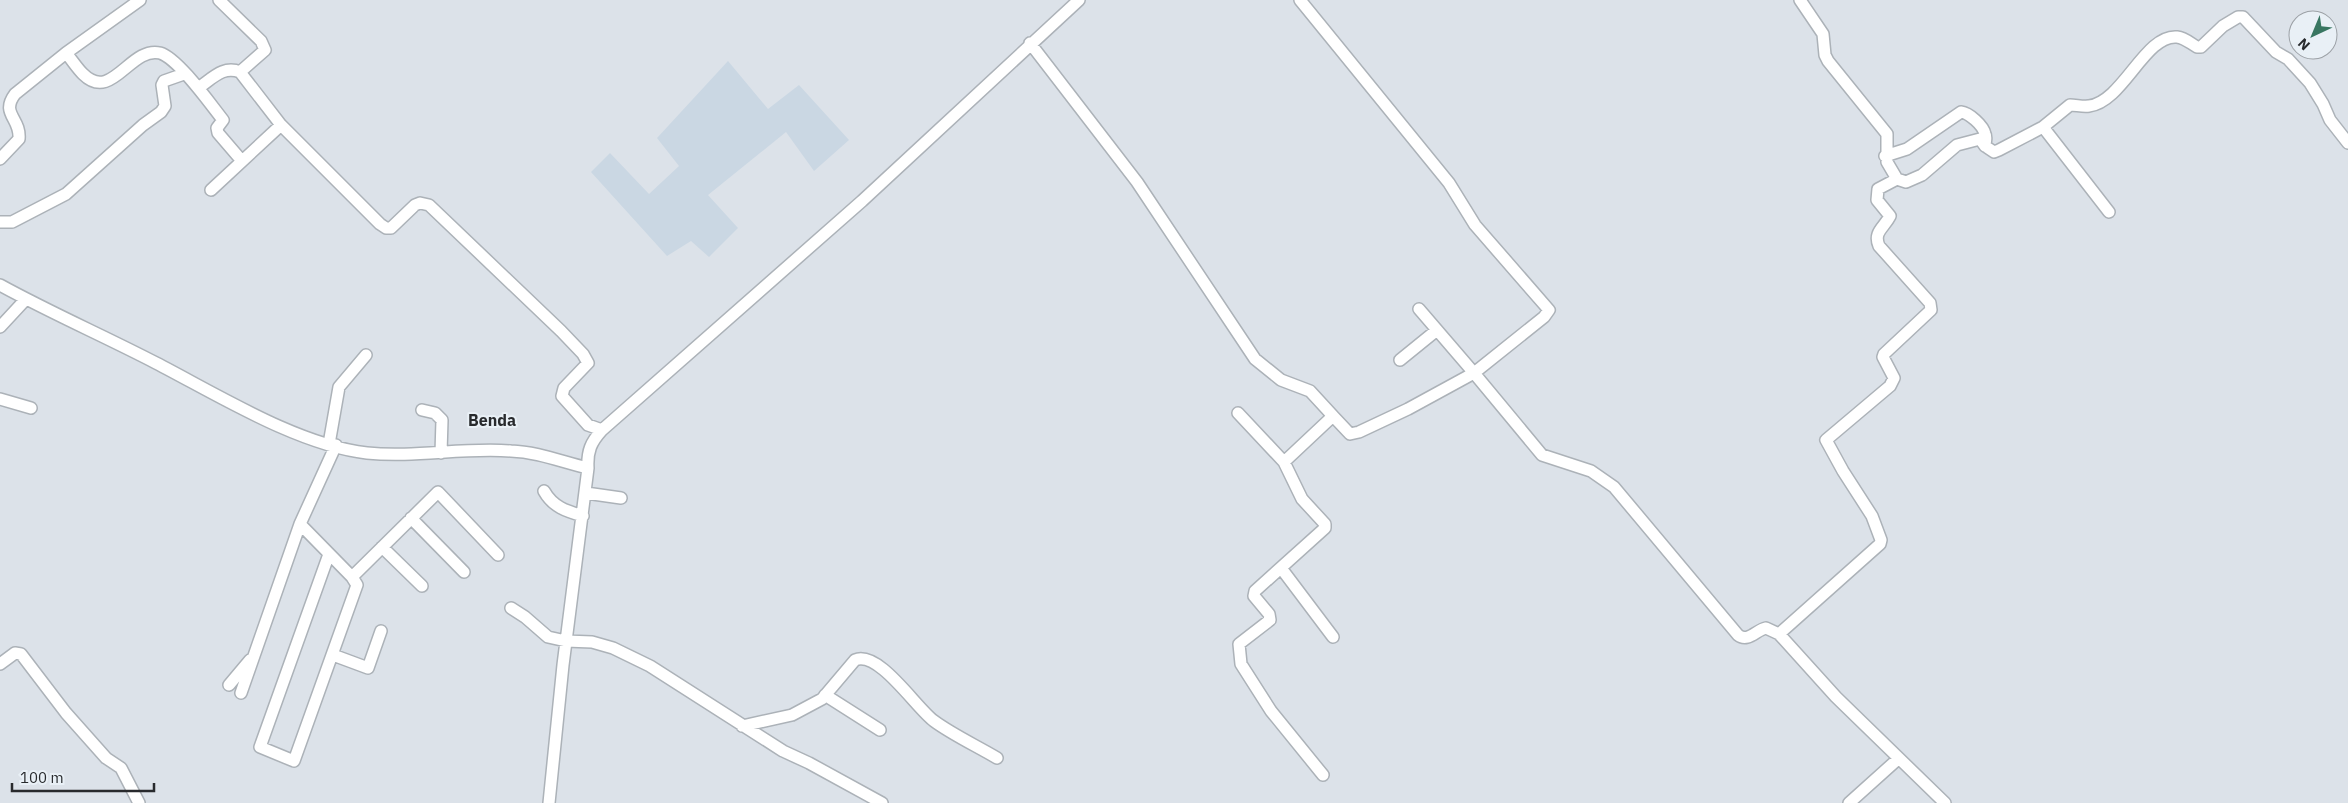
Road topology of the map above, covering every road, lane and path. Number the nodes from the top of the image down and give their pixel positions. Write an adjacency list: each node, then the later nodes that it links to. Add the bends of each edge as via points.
1 (140, 0): 8 (street)
2 (219, 0): 9 (street, via 265,46 265,50)
3 (1079, 0): 6 (street)
4 (1300, 0): 30 (street, via 1449,182 1475,225 1549,310)
5 (1800, 0): 16 (street, via 1824,34 1828,61 1887,134)
6 (1065, 4): 7 (street)
7 (1030, 43): 35 (street, via 1137,182 1256,359 1281,380 1310,390); 36 (street, via 862,201)
8 (66, 53): 10 (street, via 84,76 96,82 116,77 134,60 150,53 169,59); 17 (street, via 9,102 8,108 18,126 19,139)
9 (240, 72): 11 (street, via 231,68 224,70); 12 (street)
10 (184, 74): 11 (street); 22 (street, via 164,81 165,106 161,112 142,125 66,194 12,222)
11 (198, 88): 18 (street, via 222,120 218,133)
12 (281, 125): 18 (street); 36 (street, via 386,228 391,228 415,205 420,203 434,208 586,358 587,366 564,388 562,394 588,425)
13 (2043, 127): 14 (street, via 2070,105 2089,106 2105,100 2151,50 2170,37 2186,39 2201,47 2223,26 2243,17 2310,83 2330,120); 15 (street, via 1994,152); 21 (street)
14 (2348, 143)
15 (1985, 146): 16 (street, via 1986,134 1966,113 1961,112 1907,149); 19 (street, via 1980,139 1957,145 1922,175 1906,182)
16 (1885, 156): 19 (street)
17 (0, 159)
18 (242, 161): 20 (street)
19 (1897, 179): 56 (street, via 1878,189 1878,200 1890,216 1876,234 1876,240 1930,303 1931,310 1884,354 1894,378 1890,386 1826,440 1872,516 1880,544)
20 (211, 190)
21 (2109, 212)
22 (0, 222)
23 (0, 285): 24 (street)
24 (26, 299): 26 (street); 37 (street, via 264,418)
25 (1420, 309): 27 (street)
26 (0, 326)
27 (1437, 330): 29 (street); 30 (street)
28 (366, 355): 37 (street, via 337,394)
29 (1400, 360)
30 (1474, 374): 35 (street, via 1359,432 1350,434); 56 (street, via 1542,454 1591,471 1614,487 1738,635 1748,638 1766,628)
31 (0, 399): 32 (street)
32 (31, 408)
33 (422, 410): 38 (street, via 435,413 442,420)
34 (1238, 413): 39 (street)
35 (1333, 416): 39 (street)
36 (602, 430): 40 (street, via 592,441)
37 (333, 444): 38 (street, via 367,453); 46 (street)
38 (441, 453): 40 (street, via 509,450 539,453)
39 (1284, 462): 50 (street, via 1302,499 1325,524 1323,532)
40 (588, 468): 42 (street)
41 (544, 492): 44 (street, via 562,510)
42 (586, 493): 43 (street); 44 (street)
43 (621, 498)
44 (583, 516): 58 (street)
45 (411, 518): 47 (street); 49 (street, via 438,492); 51 (street)
46 (300, 524): 48 (street); 59 (street)
47 (382, 547): 52 (street); 53 (street)
48 (329, 554): 52 (street); 60 (street, via 260,747 294,761)
49 (498, 555)
50 (1281, 568): 57 (street); 69 (street, via 1255,590 1254,596 1270,620 1240,642 1240,664 1271,711)
51 (464, 572)
52 (352, 577): 60 (street, via 357,585 356,591)
53 (422, 586)
54 (511, 608): 58 (street, via 525,616 548,638)
55 (381, 631): 60 (street, via 368,668)
56 (1779, 634): 68 (street)
57 (1333, 637)
58 (566, 641): 65 (street, via 592,642 643,662); 71 (street)
59 (254, 654): 62 (street); 63 (street)
60 (333, 655)
61 (0, 664): 70 (street, via 15,653 21,654 106,758 122,768)
62 (229, 685)
63 (241, 693)
64 (825, 695): 65 (street, via 792,715); 66 (street); 67 (street, via 855,660 871,660 934,721)
65 (742, 726): 72 (street)
66 (880, 730)
67 (997, 758)
68 (1898, 759): 73 (street); 74 (street)
69 (1323, 775)
70 (139, 803)
71 (549, 803)
72 (882, 803)
73 (1849, 803)
74 (1945, 803)

